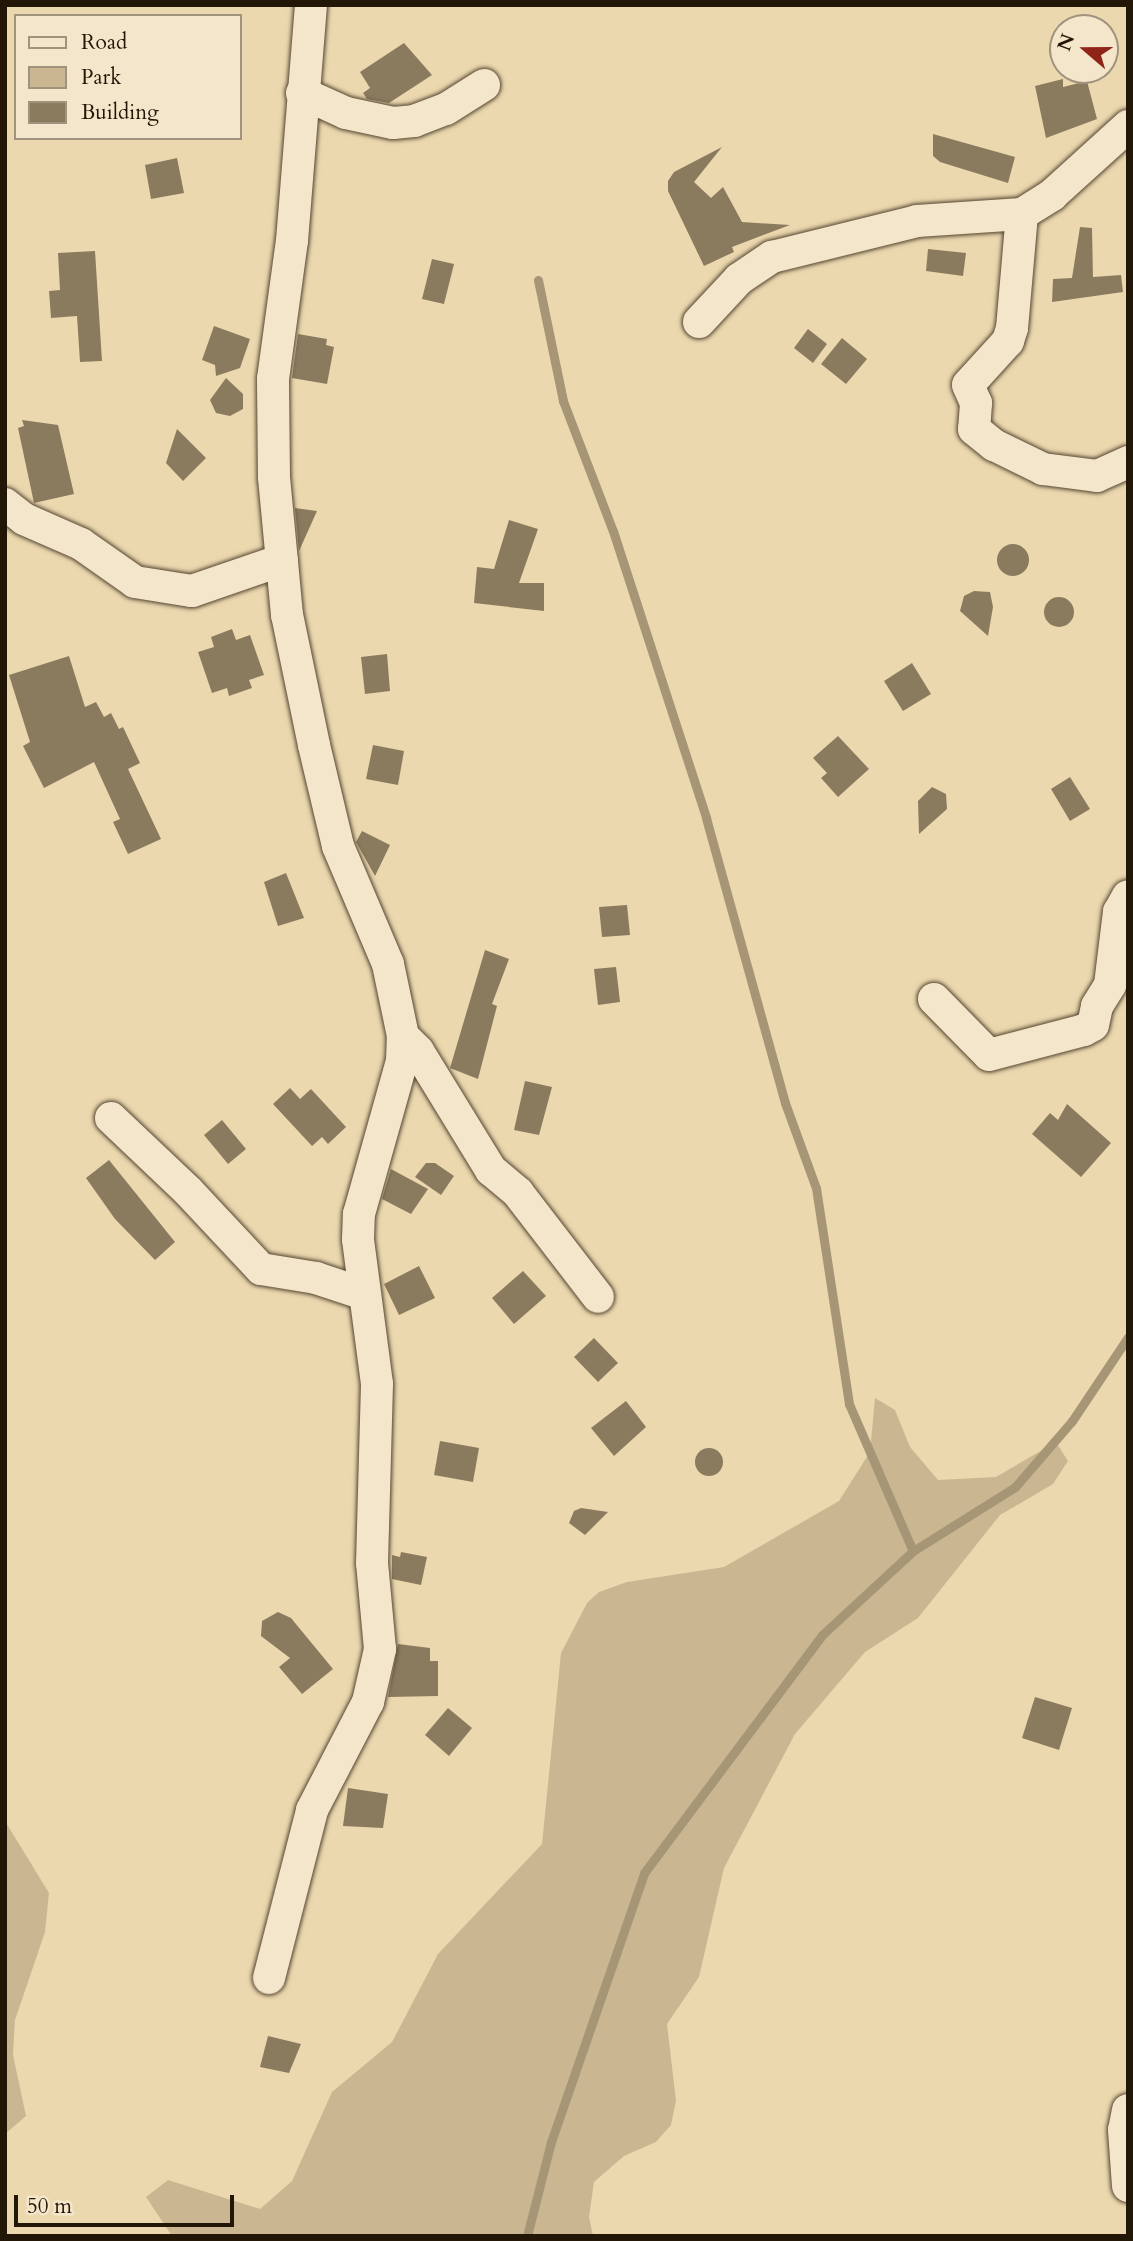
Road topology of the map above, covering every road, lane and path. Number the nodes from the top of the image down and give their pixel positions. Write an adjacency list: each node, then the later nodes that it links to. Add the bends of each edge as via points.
1 (311, 5): 3 (street)
2 (484, 85): 3 (street, via 446,109 393,123 346,113)
3 (302, 93): 9 (street, via 292,241 273,379 274,477)
4 (1128, 126): 5 (street, via 1052,195)
5 (1022, 214): 6 (street, via 917,221 793,250 753,267); 7 (street, via 1008,341 968,385 976,403 974,429 994,446 1043,470 1097,477)
6 (699, 322)
7 (1128, 462)
8 (5, 504): 9 (street, via 24,519 81,544 135,582 192,591)
9 (282, 560): 12 (street, via 287,615 338,846 388,964)
10 (1128, 896): 11 (street, via 1119,912 1110,985 1097,1006 1093,1025 1084,1030 989,1055)
11 (934, 999)
12 (403, 1036): 14 (street, via 401,1062 359,1214); 15 (street, via 418,1051 484,1162 518,1193)
13 (111, 1118): 14 (street, via 261,1269 316,1278)
14 (363, 1294): 16 (street, via 377,1384 372,1563 380,1649 361,1719 323,1781 312,1810)
15 (598, 1297)
16 (269, 1978)
17 (1128, 2110): 18 (street)
18 (1128, 2186)

